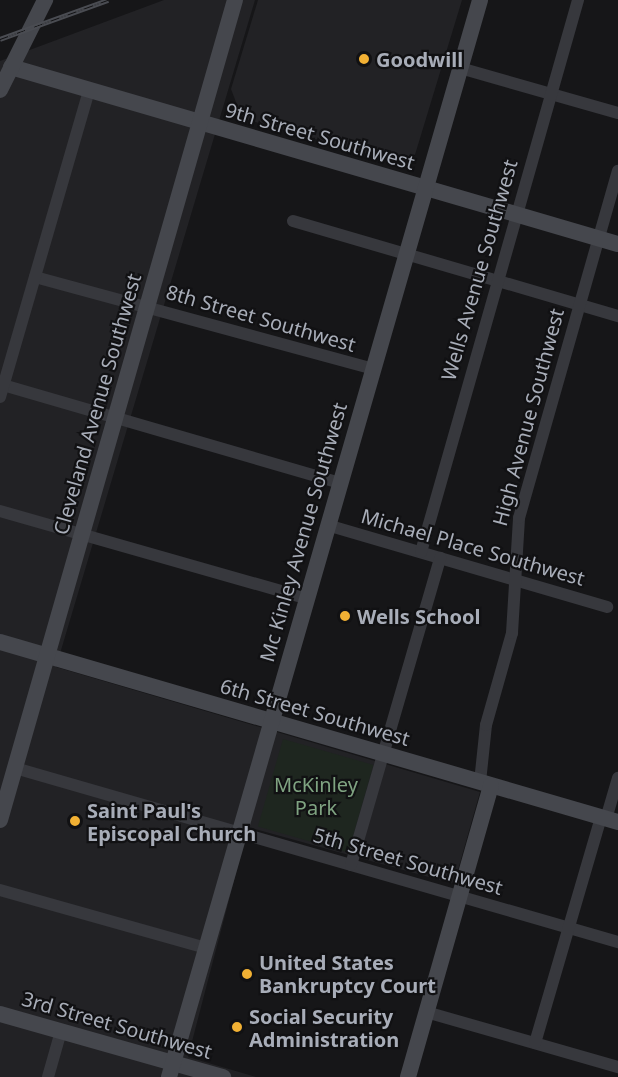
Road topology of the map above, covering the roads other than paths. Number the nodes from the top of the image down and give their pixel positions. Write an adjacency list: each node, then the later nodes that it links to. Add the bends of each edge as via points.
1 (45, 0): 5 (main road)
2 (235, 0): 11 (main road, Cleveland Avenue Southwest)
3 (480, 0): 6 (main road, Mc Kinley Avenue Southwest)
4 (578, 0): 9 (street, Wells Avenue Southwest)
5 (11, 67): 7 (main road); 8 (main road, 9th Street Southwest)
6 (460, 68): 9 (street); 13 (main road, Mc Kinley Avenue Southwest)
7 (0, 90)
8 (88, 91): 11 (main road, 9th Street Southwest); 19 (street)
9 (550, 93): 10 (street); 14 (street, Wells Avenue Southwest)
10 (618, 113)
11 (199, 123): 13 (main road, 9th Street Southwest); 22 (main road, Cleveland Avenue Southwest)
12 (618, 171): 16 (street, High Avenue Southwest)
13 (425, 188): 14 (main road, 9th Street Southwest); 18 (main road, Mc Kinley Avenue Southwest)
14 (515, 214): 16 (main road, 9th Street Southwest); 20 (street, Wells Avenue Southwest)
15 (293, 221): 18 (street)
16 (599, 238): 17 (main road, 9th Street Southwest); 21 (street, High Avenue Southwest)
17 (618, 244)
18 (406, 255): 20 (street); 24 (main road, Mc Kinley Avenue Southwest)
19 (35, 277): 22 (street, 8th Street Southwest); 25 (street)
20 (496, 281): 21 (street); 31 (street, Wells Avenue Southwest)
21 (580, 305): 23 (street); 33 (street, High Avenue Southwest, via 519,518)
22 (147, 307): 24 (street, 8th Street Southwest); 26 (main road, Cleveland Avenue Southwest)
23 (618, 316)
24 (373, 369): 27 (main road, Mc Kinley Avenue Southwest)
25 (2, 391): 26 (street)
26 (115, 417): 27 (street); 30 (main road, Cleveland Avenue Southwest)
27 (340, 483): 29 (main road, Mc Kinley Avenue Southwest)
28 (0, 511): 30 (street)
29 (327, 525): 31 (street, Michael Place Southwest); 34 (main road, Mc Kinley Avenue Southwest)
30 (82, 534): 34 (street); 37 (main road, Cleveland Avenue Southwest)
31 (421, 552): 32 (street, Michael Place Southwest)
32 (440, 558): 33 (street, Michael Place Southwest); 39 (street)
33 (515, 580): 35 (street, Michael Place Southwest); 42 (street, High Avenue Southwest, via 512,633 486,725)
34 (306, 598): 38 (main road, Mc Kinley Avenue Southwest)
35 (607, 607)
36 (0, 642): 37 (main road, 6th Street Southwest)
37 (47, 656): 38 (main road, 6th Street Southwest); 40 (main road, Cleveland Avenue Southwest)
38 (270, 720): 39 (main road, 6th Street Southwest); 45 (main road, Mc Kinley Avenue Southwest)
39 (383, 754): 42 (main road, 6th Street Southwest); 46 (street)
40 (15, 768): 43 (main road, Cleveland Avenue Southwest); 45 (street, 5th Street Southwest)
41 (618, 778): 44 (street)
42 (485, 784): 44 (main road, 6th Street Southwest); 48 (main road, High Avenue Southwest)
43 (0, 820)
44 (609, 820): 49 (street)
45 (238, 833): 46 (street, 5th Street Southwest); 51 (main road, Mc Kinley Avenue Southwest)
46 (351, 865): 48 (street, 5th Street Southwest)
47 (0, 890): 51 (street)
48 (459, 896): 49 (street, 5th Street Southwest); 52 (main road, High Avenue Southwest)
49 (568, 928): 50 (street, 5th Street Southwest); 55 (street)
50 (618, 942)
51 (206, 948): 57 (main road, Mc Kinley Avenue Southwest)
52 (426, 1012): 55 (street); 60 (main road, High Avenue Southwest)
53 (0, 1014): 54 (main road, 3rd Street Southwest)
54 (61, 1031): 57 (main road, 3rd Street Southwest); 58 (street)
55 (535, 1043): 56 (street)
56 (618, 1067)
57 (171, 1070): 59 (main road, 3rd Street Southwest)
58 (48, 1077)
59 (223, 1077)
60 (408, 1077)

